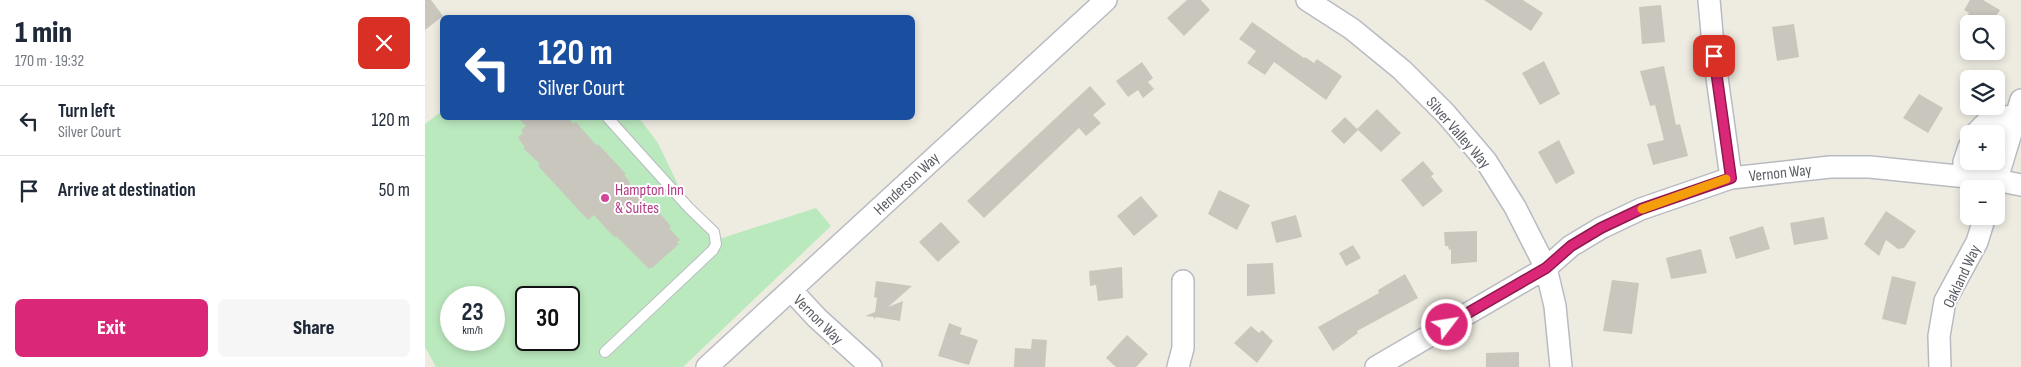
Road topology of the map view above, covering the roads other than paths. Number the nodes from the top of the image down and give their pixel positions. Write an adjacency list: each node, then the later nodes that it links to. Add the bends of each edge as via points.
1 (1106, 0): 17 (street, Henderson Way)
2 (1307, 0): 15 (street, Silver Valley Way, via 1352,29 1402,70 1446,114 1487,161)
3 (1709, 0): 9 (street)
4 (2018, 107): 6 (street); 11 (street)
5 (610, 120): 18 (lane, via 714,232 716,244)
6 (1983, 125)
7 (1964, 170): 8 (street)
8 (1964, 176): 9 (street, Vernon Way, via 1870,167 1822,168); 10 (street, Vernon Way)
9 (1731, 178): 15 (street, Vernon Way, via 1641,209 1601,228 1571,246)
10 (1980, 180)
11 (1996, 180)
12 (2005, 184): 13 (street, Vernon Way)
13 (2021, 185)
14 (1982, 225): 24 (street, Oakland Way, via 1977,242 1945,302 1939,336)
15 (1546, 268): 22 (street, Vernon Way); 23 (street, Silver Valley Way, via 1555,306)
16 (1183, 281): 21 (street, via 1183,348)
17 (791, 290): 19 (street, Henderson Way); 20 (street, Vernon Way)
18 (605, 352)
19 (707, 367)
20 (871, 367)
21 (1178, 367)
22 (1377, 367)
23 (1561, 367)
24 (1940, 367)

